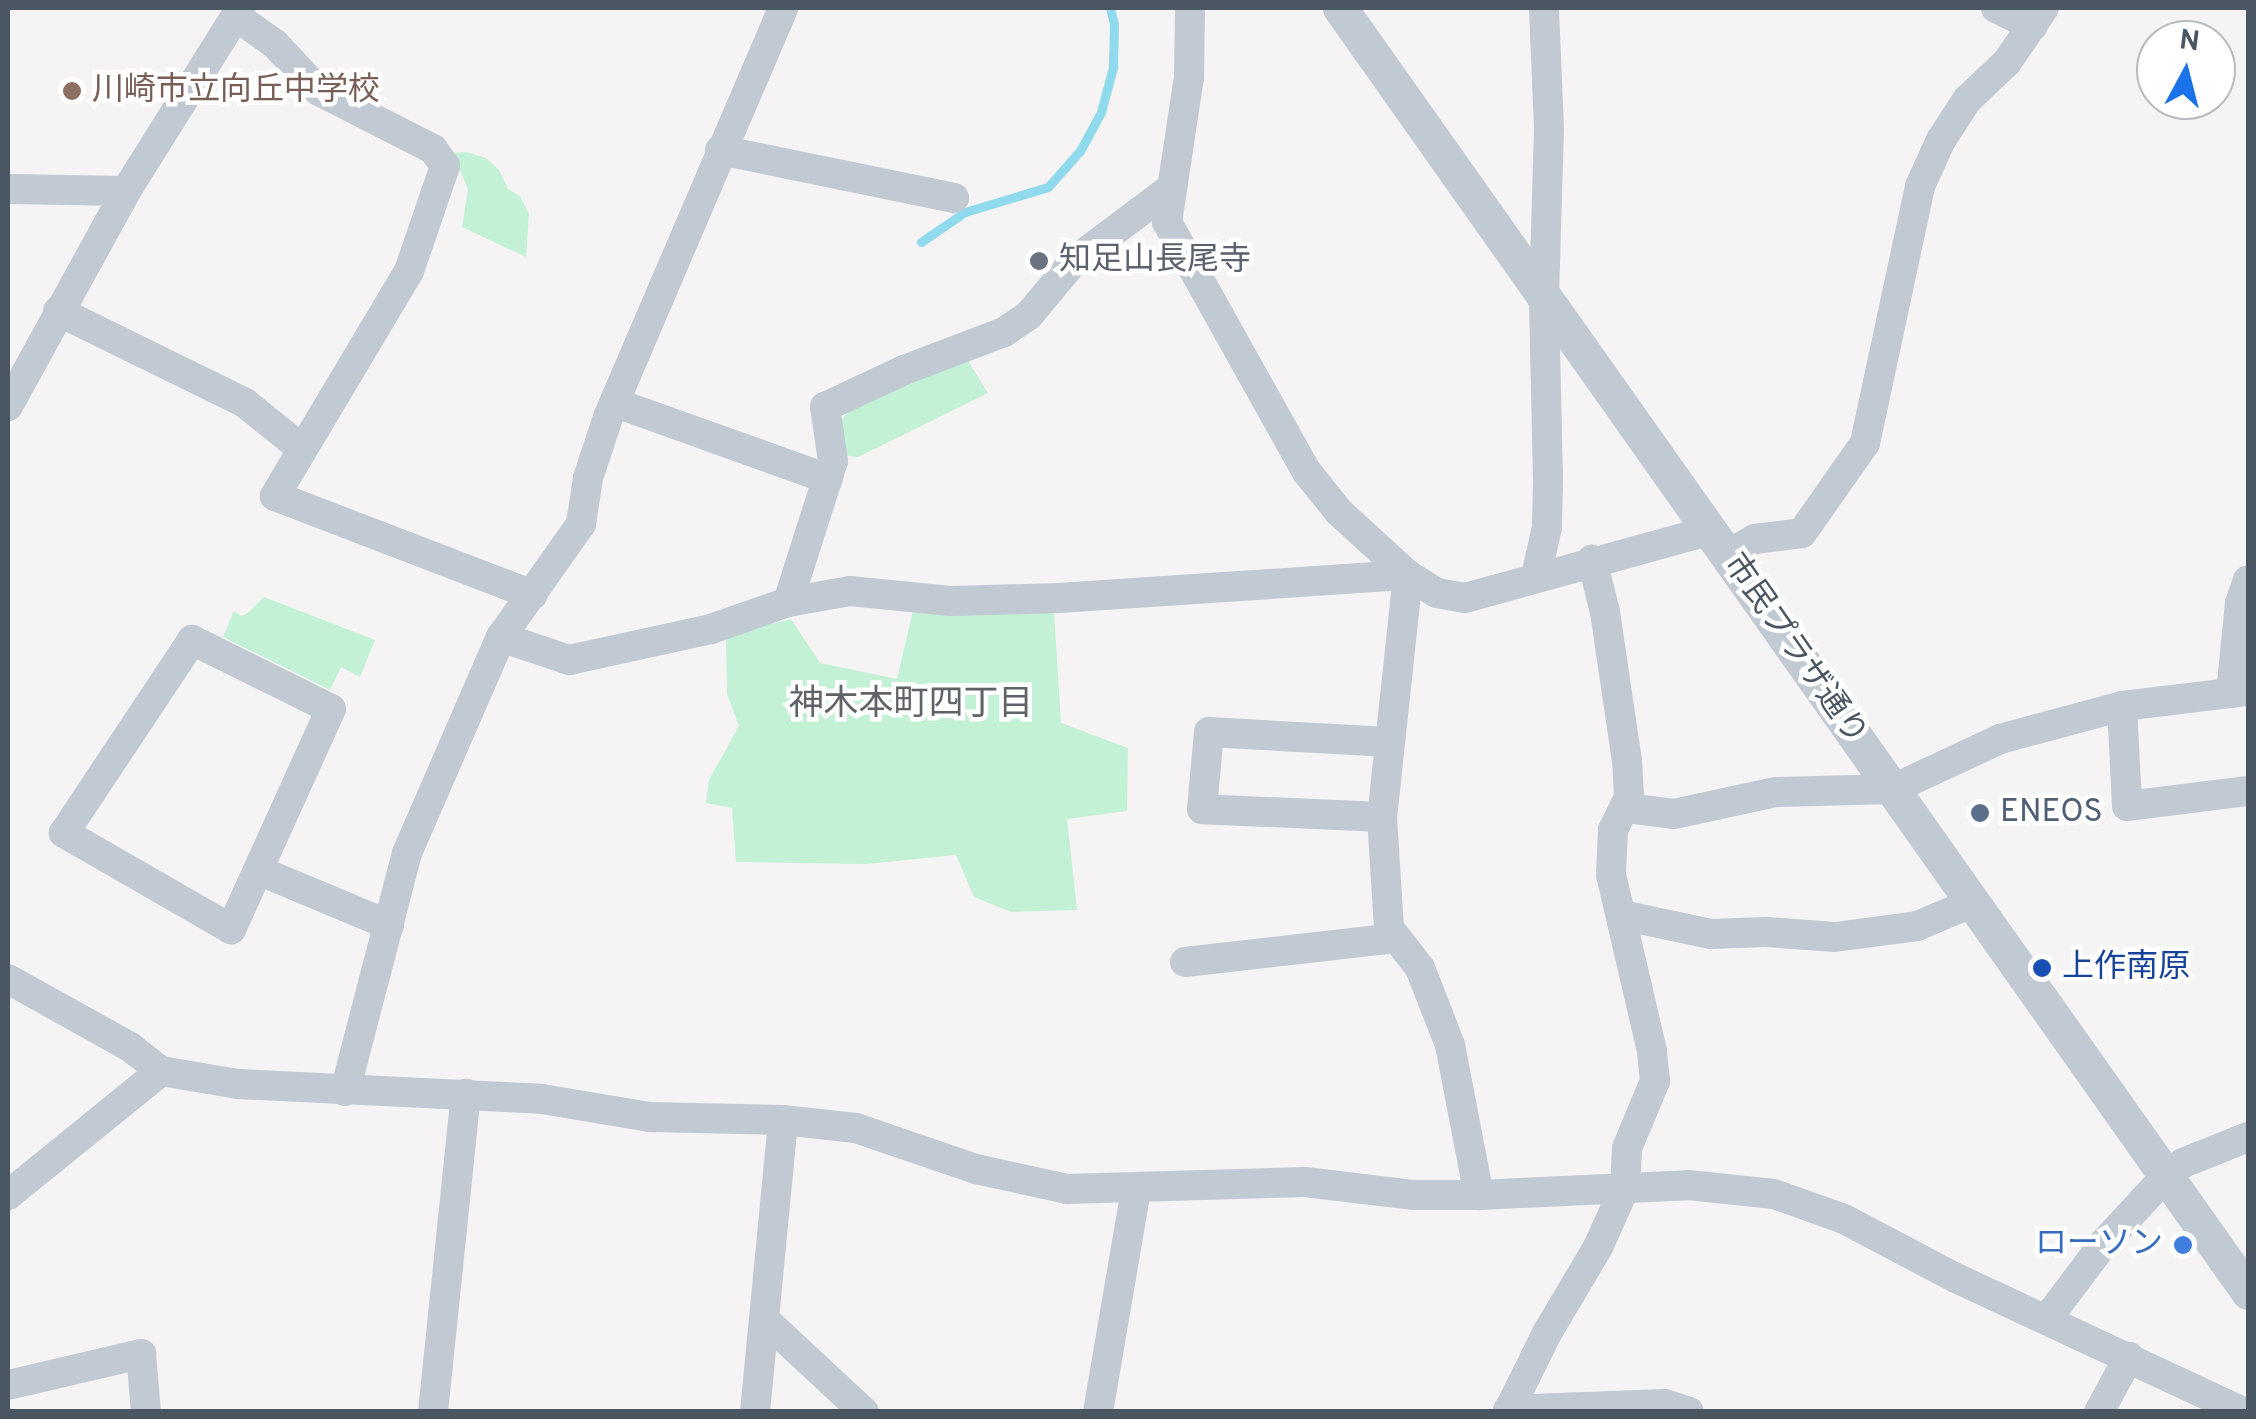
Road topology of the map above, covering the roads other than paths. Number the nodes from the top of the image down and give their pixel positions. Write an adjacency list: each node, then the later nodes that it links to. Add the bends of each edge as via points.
1 (783, 8): 8 (street)
2 (1190, 8): 10 (street, via 1189,78)
3 (1340, 8): 13 (street, 市民プラザ通り)
4 (1544, 8): 13 (street)
5 (1996, 8): 7 (street)
6 (239, 12): 11 (street); 17 (street, via 319,91 433,149 445,166 410,271)
7 (2038, 17): 19 (street, via 2008,62 1967,100 1920,186 1865,444 1802,534)
8 (720, 150): 12 (street); 15 (street)
9 (8, 189): 11 (street)
10 (1170, 190): 18 (street, via 1074,260 1029,314 1004,332 825,407 833,462); 21 (street, via 1167,222 1308,472 1338,512)
11 (126, 191): 14 (street)
12 (954, 198)
13 (1544, 297): 19 (street, 市民プラザ通り); 22 (street, via 1547,527)
14 (58, 312): 16 (street); 17 (street, via 245,403)
15 (616, 404): 18 (street); 24 (street, via 588,478 581,524)
16 (8, 406)
17 (302, 449): 24 (street, via 275,496)
18 (828, 479): 25 (street)
19 (1717, 543): 20 (street); 30 (street, 市民プラザ通り)
20 (1592, 560): 22 (street); 32 (street, via 1627,761)
21 (1408, 575): 22 (street, via 1438,593 1465,598); 25 (street, via 1059,598 951,601 850,591); 29 (street)
22 (1536, 576)
23 (2247, 587): 27 (street)
24 (533, 595): 26 (street)
25 (788, 602): 26 (street, via 712,629 569,660)
26 (501, 637): 37 (street, via 407,853)
27 (2240, 692): 28 (street)
28 (2122, 706): 30 (street, via 2000,739); 31 (street, via 2127,806)
29 (1389, 742): 33 (street); 33 (street, via 1209,732 1202,810)
30 (1892, 789): 32 (street, via 1776,792 1674,814); 35 (street, 市民プラザ通り)
31 (2248, 791)
32 (1627, 808): 36 (street, via 1614,830 1610,875)
33 (1382, 818): 38 (street, via 1389,928)
34 (260, 871): 34 (street, via 231,928 64,832 192,640 330,708); 37 (street)
35 (1974, 902): 36 (street, via 1917,926 1835,937 1711,934); 46 (street, 市民プラザ通り)
36 (1621, 915): 47 (street, via 1655,1081 1627,1148)
37 (390, 925): 42 (street)
38 (1396, 938): 39 (street); 50 (street, via 1420,968 1450,1044)
39 (1185, 962)
40 (8, 979): 41 (street)
41 (162, 1071): 42 (street); 49 (street)
42 (345, 1092): 43 (street)
43 (466, 1094): 44 (street, via 649,1117); 58 (street)
44 (783, 1120): 48 (street, via 856,1128 976,1170 1067,1189); 53 (street)
45 (2248, 1137): 46 (street)
46 (2166, 1176): 51 (street, 市民プラザ通り); 52 (street)
47 (1624, 1187): 50 (street); 52 (street, via 1774,1194 1844,1219); 56 (street)
48 (1136, 1190): 50 (street, via 1305,1182); 61 (street)
49 (8, 1195)
50 (1479, 1195)
51 (2248, 1292)
52 (2047, 1319): 54 (street)
53 (765, 1320): 59 (street); 60 (street)
54 (2129, 1356): 63 (street); 64 (street)
55 (8, 1385): 57 (street, via 140,1354)
56 (1508, 1411): 62 (street, via 1665,1404)
57 (146, 1412)
58 (433, 1412)
59 (755, 1412)
60 (864, 1412)
61 (1098, 1412)
62 (1690, 1412)
63 (2099, 1412)
64 (2243, 1412)

